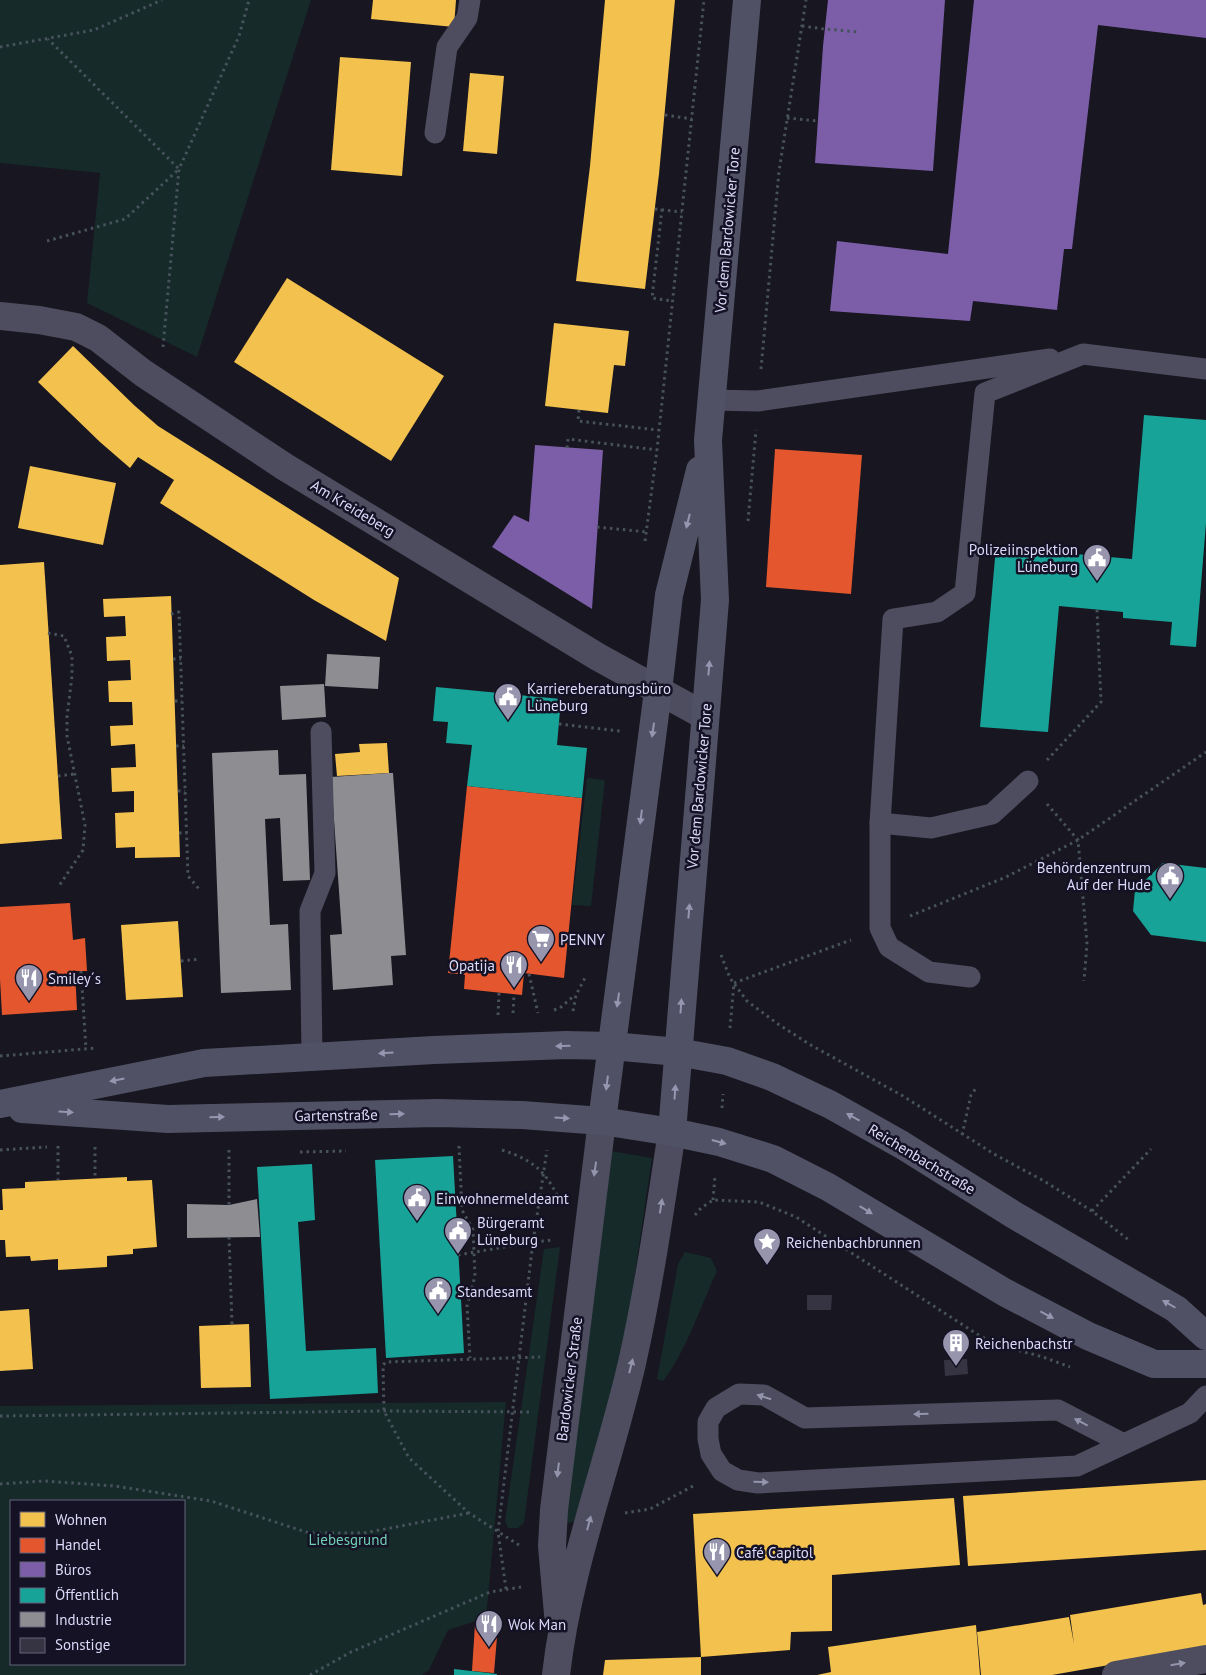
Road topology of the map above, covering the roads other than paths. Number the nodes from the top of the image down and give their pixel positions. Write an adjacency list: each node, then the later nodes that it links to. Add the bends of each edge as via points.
1 (470, 0): 3 (lane, via 467,18 447,47)
2 (752, 7): 7 (main road, Vor dem Bardowicker Tore)
3 (435, 133)
4 (0, 316): 9 (street, Am Kreideberg, via 76,327 98,338 143,373 285,467)
5 (1083, 354): 6 (lane); 7 (lane, via 758,401); 13 (lane, via 985,393 965,593 937,612 894,619)
6 (1206, 369)
7 (712, 400): 8 (main road, Vor dem Bardowicker Tore)
8 (708, 440): 9 (main road, Vor dem Bardowicker Tore, one-way to 9, via 669,596); 10 (main road, Vor dem Bardowicker Tore, one-way to 8, via 715,600)
9 (658, 691): 10 (street, Am Kreideberg); 15 (main road, Vor dem Bardowicker Tore, one-way to 15)
10 (705, 716): 16 (main road, Vor dem Bardowicker Tore, one-way to 10)
11 (321, 732): 17 (lane, via 325,873 310,911)
12 (1028, 781): 13 (lane, via 992,814 931,828)
13 (880, 823): 14 (lane, via 880,928 889,947 929,972)
14 (970, 977)
15 (612, 1046): 16 (main road, Reichenbachstraße); 17 (main road, Gartenstraße, one-way to 17); 19 (main road, Vor dem Bardowicker Tore, one-way to 19)
16 (678, 1052): 20 (main road, Vor dem Bardowicker Tore, one-way to 16); 21 (main road, Reichenbachstraße, one-way to 16, via 1176,1309 831,1105 772,1077 726,1061)
17 (312, 1057): 18 (main road, Gartenstraße, one-way to 18, via 204,1064)
18 (0, 1106): 19 (main road, Gartenstraße, one-way to 19, via 168,1118 438,1113)
19 (602, 1121): 20 (main road, Gartenstraße); 25 (street, Bardowicker Straße, one-way to 25, via 554,1510 552,1546)
20 (672, 1132): 22 (main road, one-way to 22, via 773,1159 828,1187 1004,1292 1088,1336 1154,1364); 25 (street, Bardowicker Straße, one-way to 20, via 632,1363)
21 (1206, 1336)
22 (1206, 1364)
23 (1206, 1396): 24 (lane, via 1190,1413)
24 (1124, 1444): 24 (lane, one-way to 24, via 1058,1410 805,1418 764,1395 739,1394 716,1408 708,1422 711,1454 722,1471 738,1480 758,1483 1077,1466)
25 (560, 1638): 27 (street, Bardowicker Straße)
26 (1206, 1659): 28 (street, one-way to 26)
27 (556, 1675)
28 (1116, 1675)

